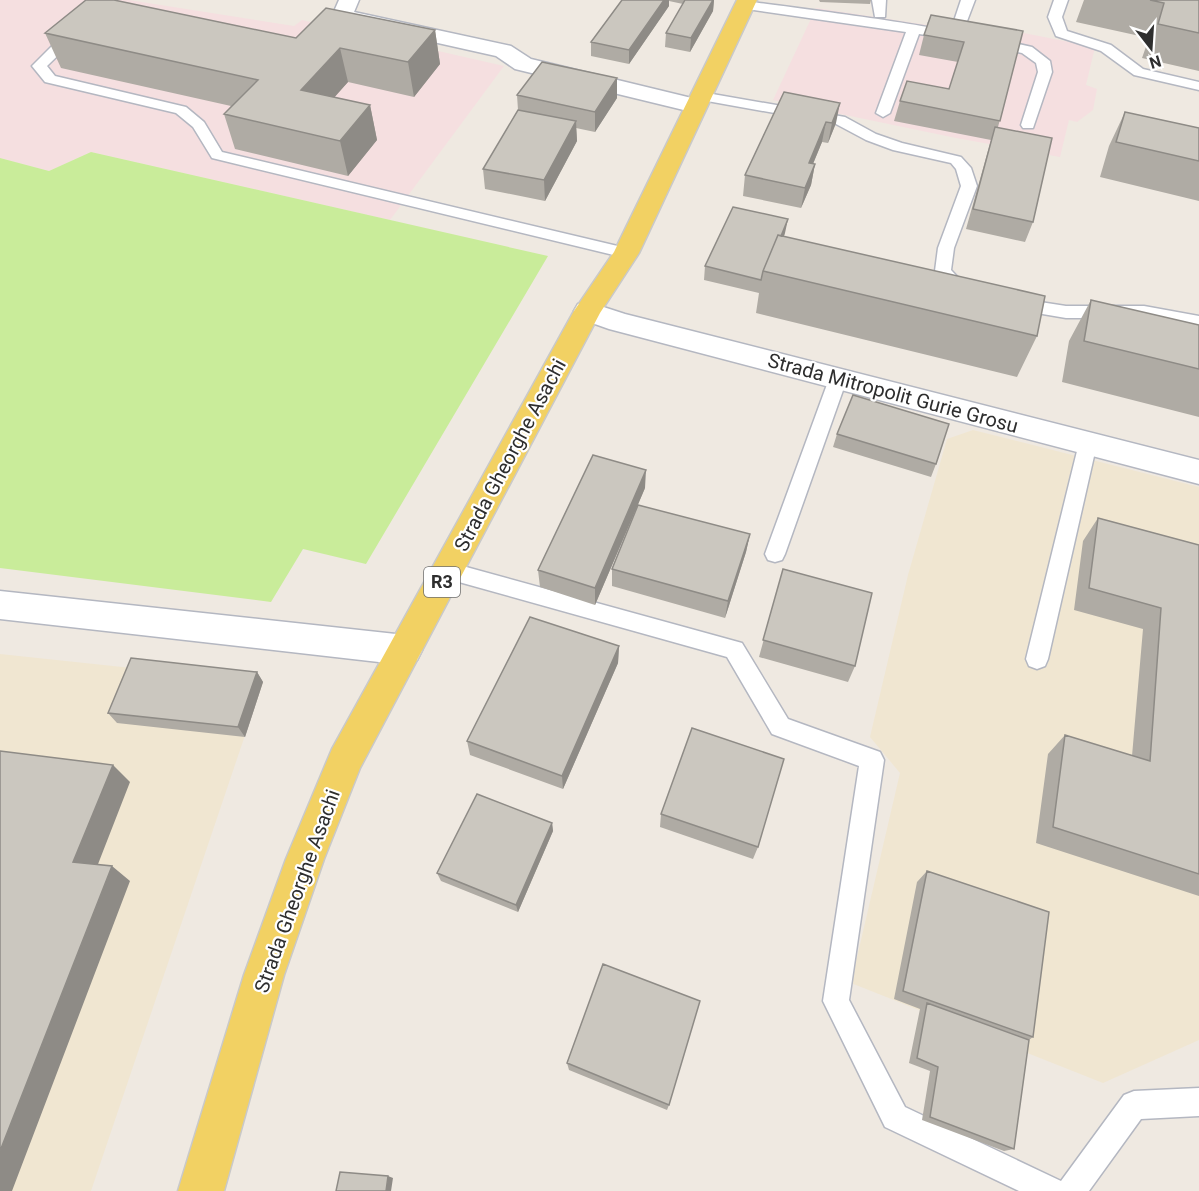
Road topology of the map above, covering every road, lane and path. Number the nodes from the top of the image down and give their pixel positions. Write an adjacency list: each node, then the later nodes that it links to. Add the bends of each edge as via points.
1 (350, 0): 11 (street, via 342,16 503,51 523,64)
2 (783, 0): 7 (lane)
3 (879, 0): 7 (lane)
4 (968, 0): 7 (lane, via 959,26)
5 (1061, 0): 10 (lane, via 1055,17 1061,33 1111,50 1137,71)
6 (746, 2): 9 (lane); 11 (main road, Strada Gheorghe Asachi / R3)
7 (880, 14)
8 (83, 23): 14 (lane, via 39,66 44,74 181,110 199,125 218,155)
9 (914, 28): 12 (lane); 13 (lane, via 1027,50 1043,61 1046,72)
10 (1199, 86)
11 (699, 101): 14 (main road, Strada Gheorghe Asachi / R3); 15 (lane, via 840,120 898,147 956,160 969,186 946,248 943,272 959,290)
12 (883, 113)
13 (1028, 125)
14 (626, 253): 17 (main road, Strada Gheorghe Asachi / R3)
15 (980, 296)
16 (1000, 301): 18 (lane, via 1066,312 1144,312)
17 (588, 311): 19 (street, Strada Mitropolit Gurie Grosu); 23 (main road, Strada Gheorghe Asachi / R3)
18 (1199, 322)
19 (838, 379): 20 (street, Strada Mitropolit Gurie Grosu); 22 (lane)
20 (1088, 444): 21 (street, Strada Mitropolit Gurie Grosu); 26 (lane)
21 (1199, 472)
22 (775, 554)
23 (448, 571): 25 (main road, Strada Gheorghe Asachi / R3); 29 (lane, via 734,650 780,727 872,760 836,1001 895,1117)
24 (0, 605): 25 (street)
25 (405, 650): 28 (main road, Strada Gheorghe Asachi / R3, via 345,760 305,859 264,975)
26 (1036, 659)
27 (1199, 1102): 30 (lane, via 1134,1105)
28 (201, 1191)
29 (1052, 1191)
30 (1071, 1191)

